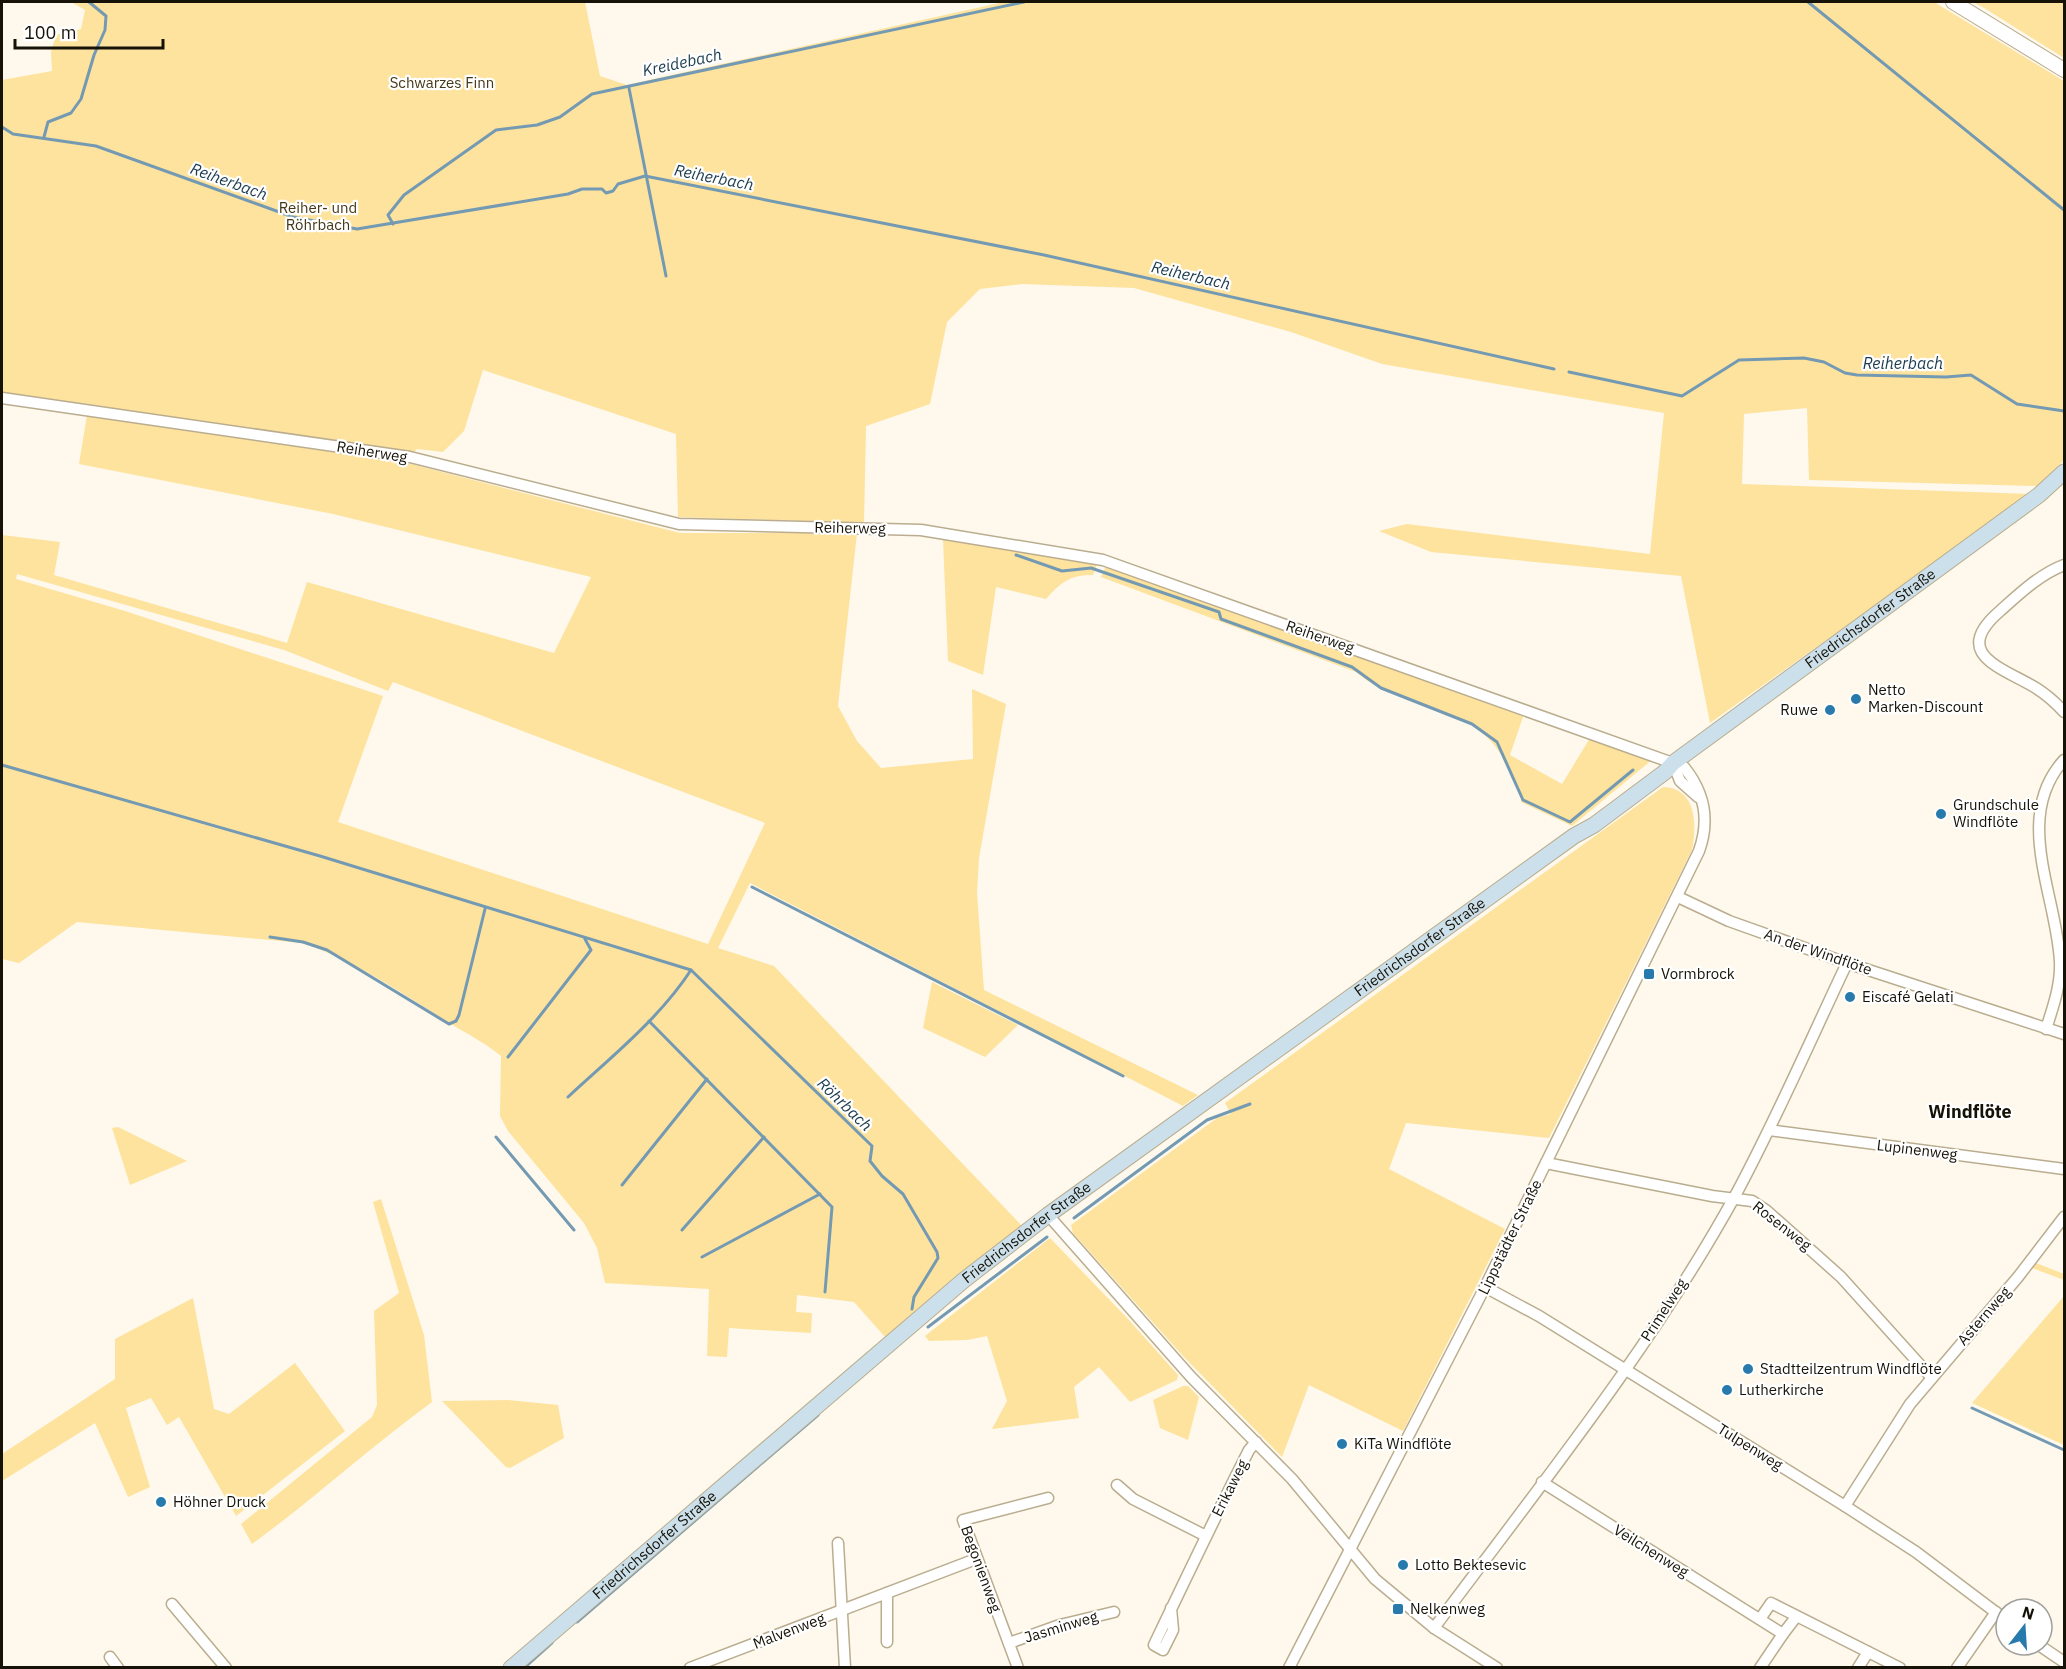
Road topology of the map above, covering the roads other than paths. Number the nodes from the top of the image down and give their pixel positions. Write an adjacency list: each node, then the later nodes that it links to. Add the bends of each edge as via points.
1 (1953, 2): 2 (street)
2 (2064, 70)
3 (2, 398): 8 (street, Reiherweg, via 410,457 680,524 921,530 1103,560)
4 (2063, 477): 8 (main road, Friedrichsdorfer Straße)
5 (2064, 565): 6 (street, via 2013,599 1989,622 1978,639 1978,648 1992,664 2045,694)
6 (2064, 712)
7 (2064, 760): 10 (street, via 2041,801 2039,831)
8 (1672, 763): 9 (street, Lippstädter Straße, via 1680,781 1700,800 1707,820 1706,832); 18 (main road, Friedrichsdorfer Straße, via 1652,782)
9 (1678, 897): 11 (street, An der Windflöte, via 1729,921); 15 (street, Lippstädter Straße)
10 (2062, 960): 12 (street)
11 (1847, 963): 12 (street, An der Windflöte); 14 (street, Primelweg)
12 (2046, 1029): 13 (street, An der Windflöte)
13 (2064, 1034)
14 (1769, 1130): 16 (street, Lupinenweg); 17 (street, Primelweg)
15 (1546, 1163): 17 (street, Rosenweg); 20 (street, Lippstädter Straße)
16 (2064, 1169)
17 (1734, 1197): 21 (street, Primelweg); 22 (street, Rosenweg, via 1752,1201 1767,1211 1812,1250)
18 (1048, 1215): 23 (street, via 1191,1377); 50 (main road, Friedrichsdorfer Straße, via 946,1295)
19 (2064, 1217): 22 (street, Asternweg)
20 (1485, 1287): 21 (street, Tulpenweg); 30 (street, Lippstädter Straße)
21 (1625, 1369): 24 (street, Primelweg); 27 (street, Tulpenweg)
22 (1931, 1377): 27 (street, Asternweg)
23 (1256, 1442): 28 (street, Erikaweg); 30 (street)
24 (1542, 1482): 40 (street, Veilchenweg); 41 (street, Primelweg)
25 (1117, 1485): 28 (street, via 1138,1502)
26 (1048, 1498): 31 (street, Begonienweg, via 963,1520)
27 (1845, 1506): 35 (street, Tulpenweg, via 1916,1552)
28 (1206, 1536): 34 (street, Erikaweg)
29 (838, 1543): 36 (street)
30 (1350, 1549): 41 (street, via 1376,1579); 54 (street, Lippstädter Straße)
31 (976, 1559): 32 (street, Malvenweg); 44 (street, Begonienweg)
32 (887, 1593): 36 (street, Malvenweg); 43 (street)
33 (172, 1604): 49 (street)
34 (1171, 1608)
35 (1994, 1610)
36 (841, 1611): 51 (street, Malvenweg); 52 (street)
37 (1114, 1612): 44 (street, Jasminweg)
38 (1994, 1615): 60 (street)
39 (1796, 1617): 40 (street, via 1771,1603); 42 (street); 45 (street)
40 (1760, 1619): 42 (street, Veilchenweg)
41 (1434, 1628): 47 (street)
42 (1783, 1634): 57 (street)
43 (887, 1642)
44 (1009, 1643): 53 (street, Begonienweg)
45 (1868, 1652): 58 (street); 59 (street)
46 (110, 1657): 48 (street)
47 (1482, 1659): 55 (street); 56 (street)
48 (118, 1668)
49 (226, 1668)
50 (511, 1668)
51 (690, 1668)
52 (845, 1668)
53 (1018, 1668)
54 (1290, 1668)
55 (1474, 1668)
56 (1497, 1668)
57 (1760, 1668)
58 (1858, 1668)
59 (1900, 1668)
60 (1957, 1668)

